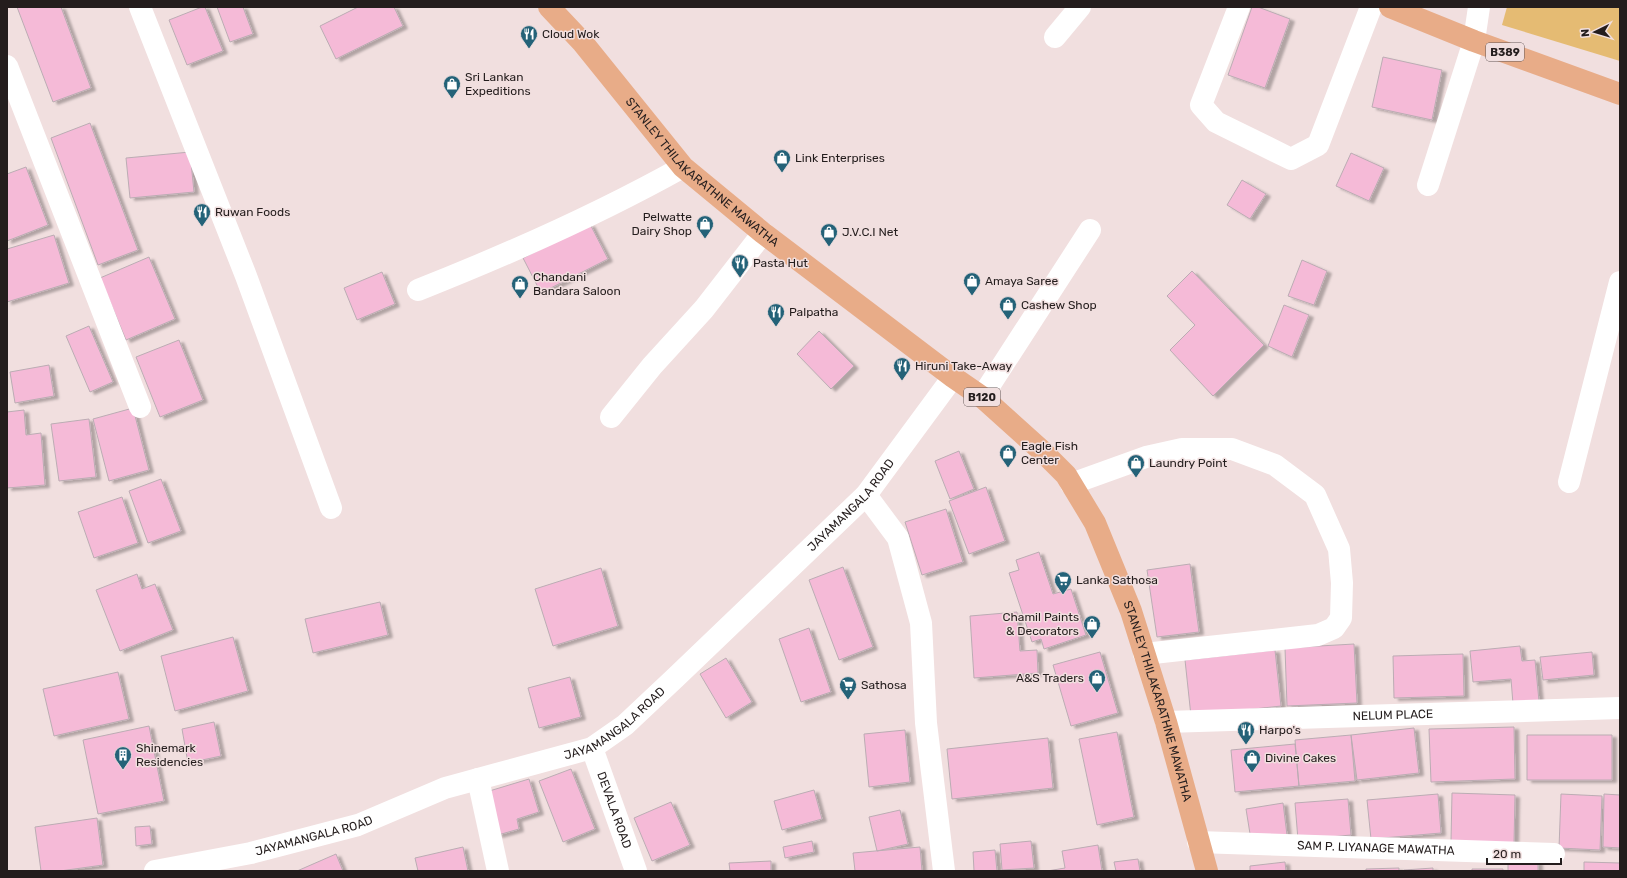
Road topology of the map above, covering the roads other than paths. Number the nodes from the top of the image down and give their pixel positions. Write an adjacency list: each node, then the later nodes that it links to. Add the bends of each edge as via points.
1 (140, 7): 27 (street, via 246,276)
2 (549, 7): 11 (main road, STANLEY THILAKARATHNE MAWATHA / B120)
3 (567, 7): 11 (main road, STANLEY THILAKARATHNE MAWATHA / B120)
4 (1080, 7): 9 (street)
5 (1239, 7): 6 (street, via 1201,105 1216,122 1292,159 1318,145)
6 (1371, 7)
7 (1390, 7): 10 (main road, B389)
8 (1479, 7): 10 (street)
9 (1055, 37)
10 (1474, 41): 13 (main road, B389); 15 (street)
11 (583, 43): 14 (main road, STANLEY THILAKARATHNE MAWATHA / B120)
12 (7, 66): 22 (street)
13 (1620, 94)
14 (683, 167): 17 (main road, STANLEY THILAKARATHNE MAWATHA / B120); 19 (street, via 629,197 508,254)
15 (1428, 185)
16 (1090, 230): 21 (street)
17 (763, 233): 20 (main road, STANLEY THILAKARATHNE MAWATHA / B120); 23 (street, via 704,309 652,366)
18 (1620, 282): 24 (street)
19 (418, 290)
20 (953, 377): 21 (main road, STANLEY THILAKARATHNE MAWATHA / B120); 26 (street, JAYAMANGALA ROAD)
21 (982, 397): 25 (main road, STANLEY THILAKARATHNE MAWATHA / B120, via 1042,451 1066,475)
22 (140, 407)
23 (611, 417)
24 (1569, 482)
25 (1071, 484): 28 (main road, STANLEY THILAKARATHNE MAWATHA / B120, via 1095,523 1131,611); 28 (street, via 1146,457 1182,449 1232,449 1275,465 1315,495 1339,549 1342,618 1334,628 1318,635)
26 (866, 495): 31 (street, JAYAMANGALA ROAD, via 670,684 625,725); 38 (street, via 898,538 921,623 926,723)
27 (331, 508)
28 (1144, 654): 30 (main road, STANLEY THILAKARATHNE MAWATHA / B120)
29 (1620, 708): 30 (street, NELUM PLACE)
30 (1166, 722): 33 (main road, STANLEY THILAKARATHNE MAWATHA / B120)
31 (592, 748): 32 (street, JAYAMANGALA ROAD); 37 (street, DEVALA ROAD)
32 (478, 778): 35 (street, JAYAMANGALA ROAD, via 445,788 358,824 251,853); 36 (street)
33 (1198, 842): 34 (street, SAM P. LIYANAGE MAWATHA); 39 (main road, STANLEY THILAKARATHNE MAWATHA / B120)
34 (1554, 854)
35 (155, 871)
36 (498, 871)
37 (636, 871)
38 (944, 871)
39 (1207, 871)

